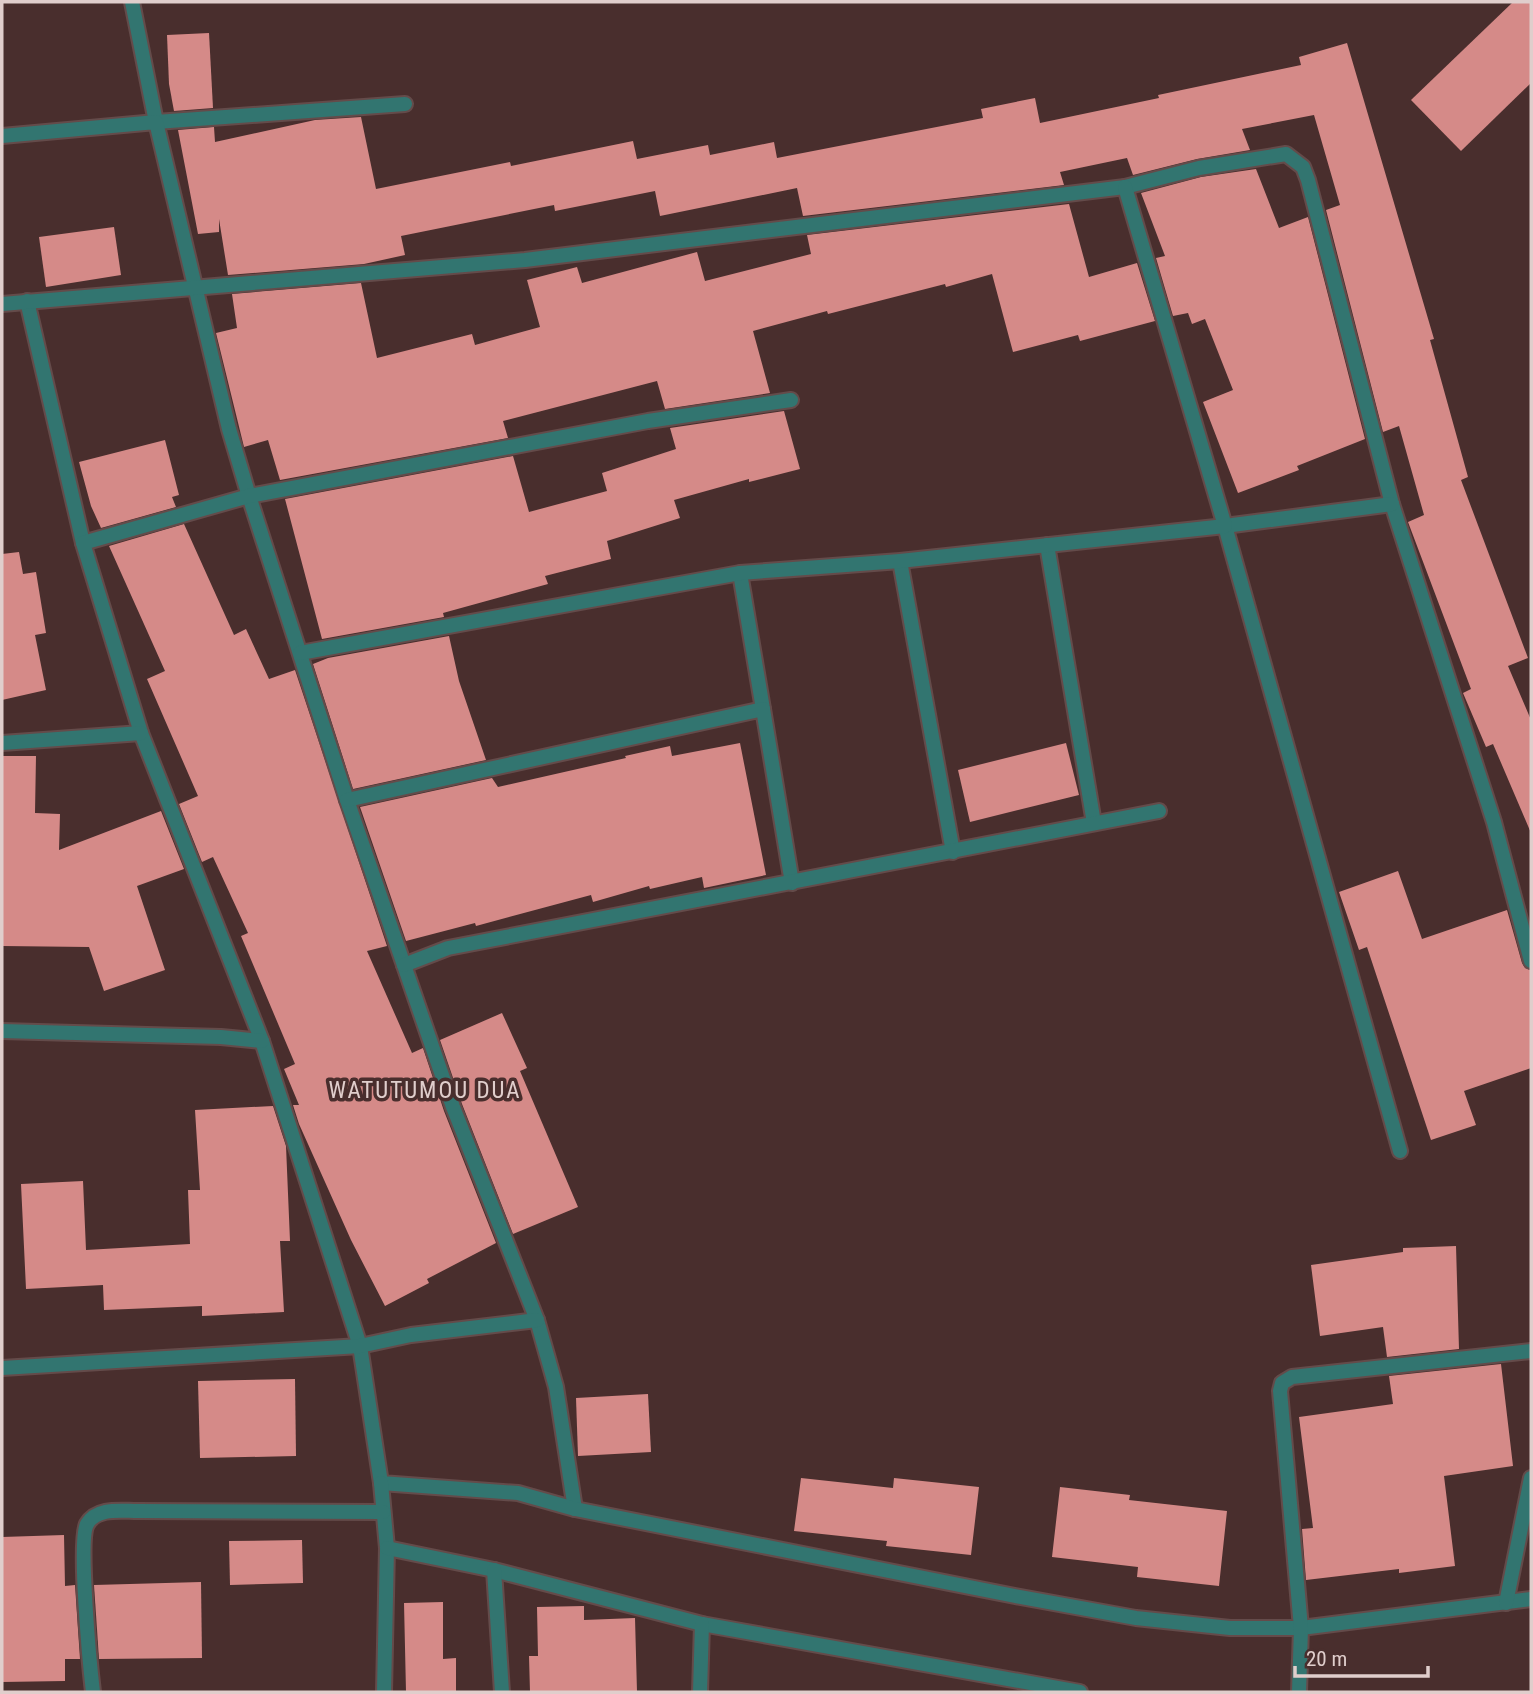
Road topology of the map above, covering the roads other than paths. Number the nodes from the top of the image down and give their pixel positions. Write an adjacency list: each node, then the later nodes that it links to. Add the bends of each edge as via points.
1 (132, 2): 3 (street)
2 (405, 104): 3 (street)
3 (156, 122): 4 (street); 6 (street)
4 (2, 136)
5 (1125, 187): 6 (street, via 525,260); 11 (street, via 1266,156 1286,154 1303,167); 12 (street)
6 (197, 289): 7 (street); 10 (street)
7 (27, 301): 8 (street); 13 (street)
8 (2, 304)
9 (791, 400): 10 (street, via 648,421)
10 (249, 496): 13 (street); 17 (street)
11 (1392, 504): 12 (street); 26 (street, via 1494,822)
12 (1225, 526): 14 (street); 30 (street)
13 (83, 543): 19 (street)
14 (1047, 545): 15 (street); 23 (street)
15 (900, 561): 16 (street); 24 (street)
16 (740, 573): 17 (street); 18 (street)
17 (300, 653): 21 (street)
18 (764, 709): 21 (street); 25 (street)
19 (141, 733): 20 (street); 29 (street)
20 (2, 743)
21 (346, 800): 27 (street)
22 (1158, 811): 23 (street)
23 (1094, 823): 24 (street)
24 (953, 852): 25 (street)
25 (792, 883): 27 (street, via 448,948)
26 (1531, 961)
27 (404, 965): 31 (street, via 453,1107)
28 (2, 1031): 29 (street)
29 (262, 1041): 32 (street)
30 (1400, 1151)
31 (537, 1321): 32 (street, via 411,1335); 37 (street, via 556,1387)
32 (360, 1346): 34 (street); 36 (street)
33 (1531, 1351): 44 (street, via 1292,1377 1282,1384)
34 (2, 1368)
35 (1531, 1478): 42 (street)
36 (381, 1483): 37 (street, via 518,1493); 38 (street)
37 (575, 1509): 44 (street, via 1136,1618 1230,1628)
38 (383, 1513): 39 (street); 45 (street, via 107,1511 96,1515 84,1533)
39 (387, 1548): 40 (street); 46 (street)
40 (494, 1570): 43 (street); 47 (street)
41 (1531, 1599): 42 (street)
42 (1506, 1604): 44 (street)
43 (702, 1624): 48 (street); 49 (street)
44 (1301, 1628): 50 (street)
45 (93, 1692)
46 (384, 1692)
47 (502, 1692)
48 (700, 1692)
49 (1080, 1692)
50 (1299, 1692)

